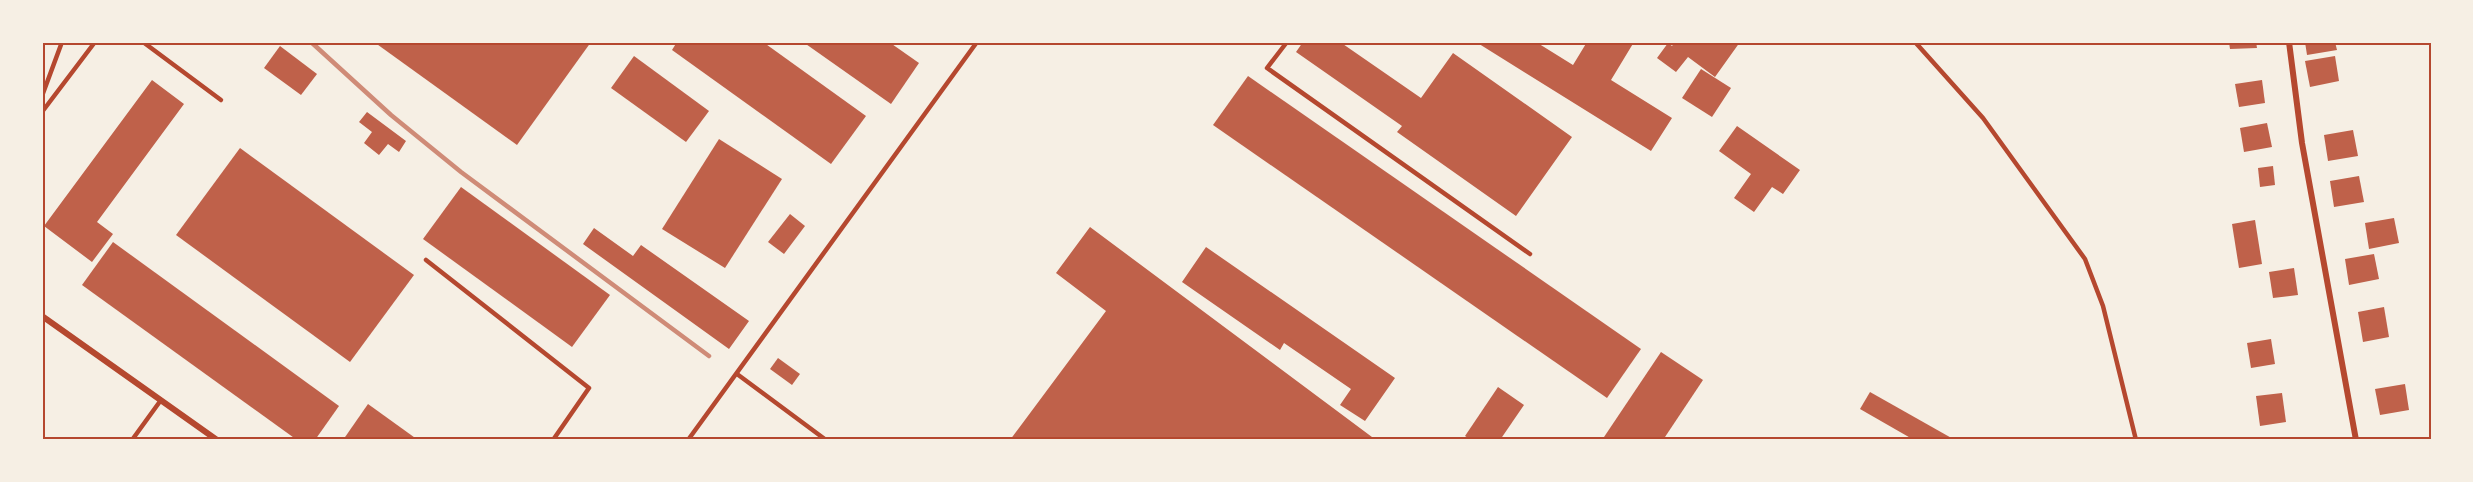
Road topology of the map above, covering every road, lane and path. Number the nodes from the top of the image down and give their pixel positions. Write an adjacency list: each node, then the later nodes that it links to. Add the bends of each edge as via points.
1 (62, 42): 8 (lane)
2 (95, 42): 10 (lane)
3 (143, 42): 9 (lane)
4 (976, 42): 14 (lane)
5 (1287, 42): 11 (lane, via 1267,68)
6 (1915, 42): 21 (lane, via 1983,118 2085,259 2103,306)
7 (2289, 42): 22 (street, via 2302,143)
8 (42, 96)
9 (221, 100)
10 (42, 112)
11 (1530, 254)
12 (426, 260): 18 (lane, via 589,388)
13 (42, 316): 15 (street)
14 (736, 374): 19 (lane); 20 (lane)
15 (161, 400): 16 (lane); 17 (street)
16 (132, 440)
17 (217, 440)
18 (553, 440)
19 (687, 440)
20 (826, 440)
21 (2136, 440)
22 (2356, 440)

